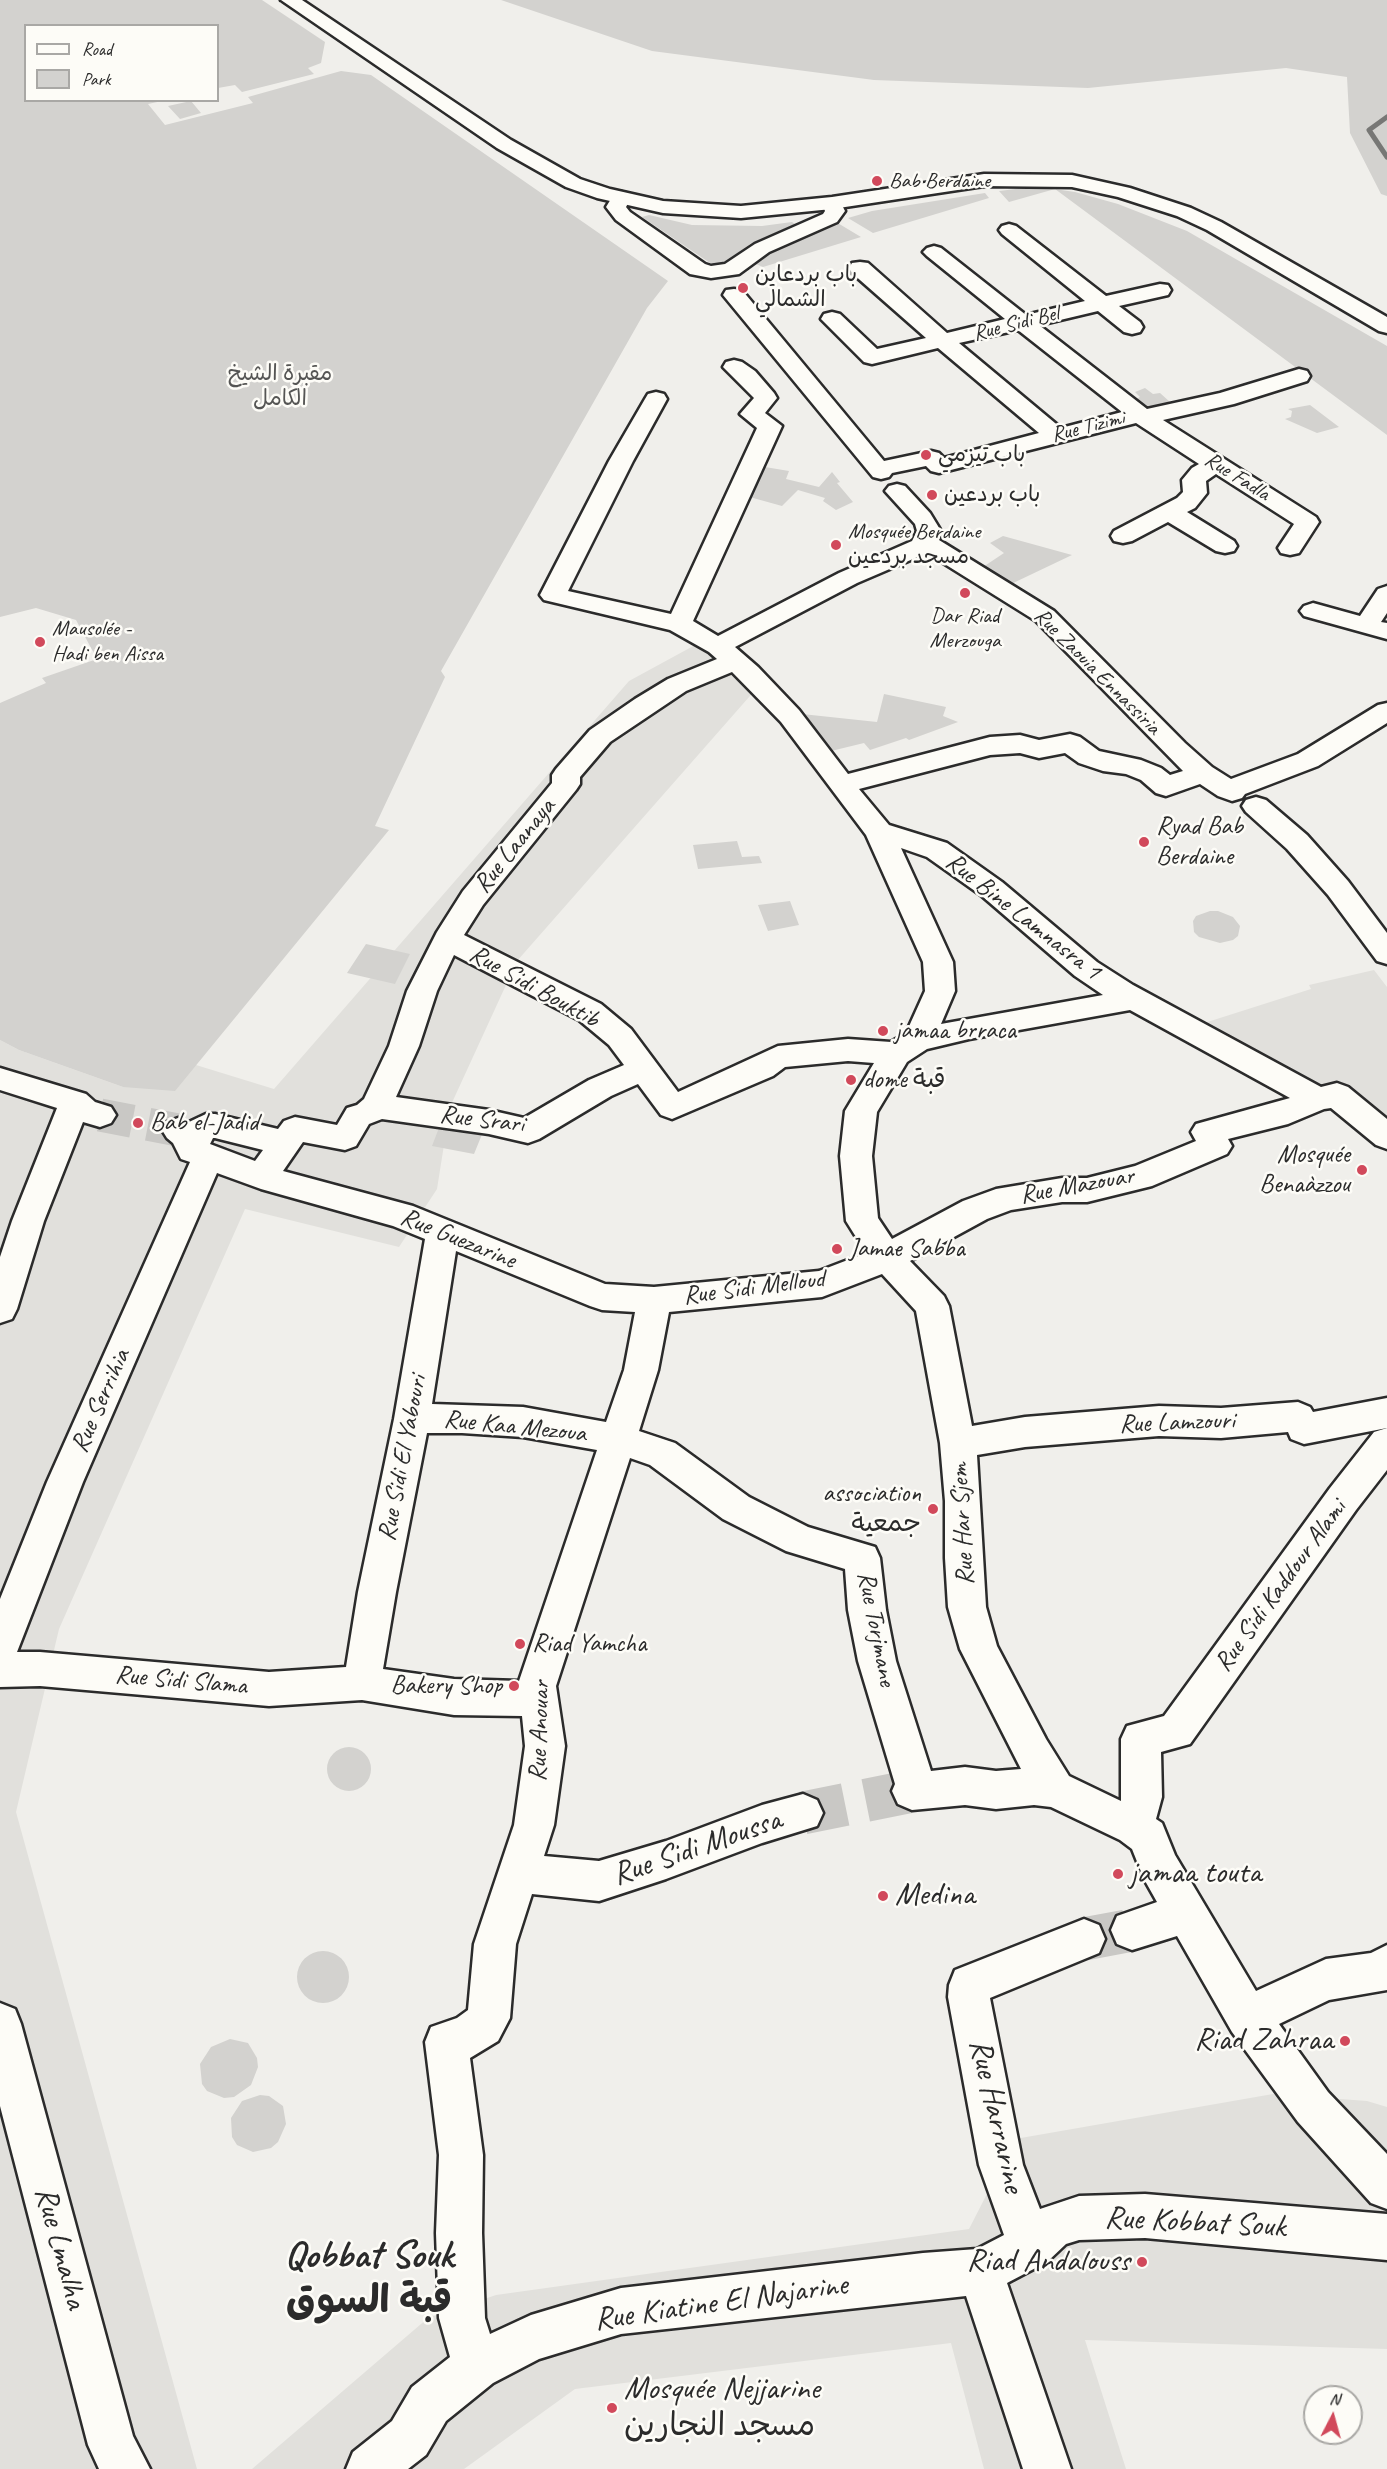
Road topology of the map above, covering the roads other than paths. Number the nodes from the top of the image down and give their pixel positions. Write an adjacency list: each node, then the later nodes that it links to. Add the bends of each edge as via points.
1 (290, 0): 5 (street, via 475,125)
2 (317, 0): 3 (street, via 564,158 602,175)
3 (659, 192): 4 (street, via 719,197); 5 (street, via 638,192)
4 (801, 194): 6 (street, via 822,197); 13 (street, via 980,167 1043,167 1108,175 1200,203)
5 (622, 207): 6 (street); 10 (street, via 698,269)
6 (831, 211): 10 (street, via 731,269); 16 (street, via 866,198 1009,179 1072,182 1123,192 1214,226)
7 (1010, 230): 12 (street)
8 (934, 252): 15 (street, Rue Fadla)
9 (860, 268): 18 (street)
10 (726, 284): 25 (street)
11 (1160, 290): 12 (street, Rue Sidi Bel)
12 (1100, 304): 15 (street, Rue Sidi Bel); 17 (street)
13 (1387, 306)
14 (832, 319): 18 (street, Rue Sidi Bel, via 872,357)
15 (1022, 322): 18 (street, Rue Sidi Bel); 22 (street, Rue Fadla)
16 (1387, 326)
17 (1132, 327)
18 (943, 342): 23 (street)
19 (734, 367): 33 (street, via 766,398 751,414 770,426)
20 (1299, 376): 22 (street, Rue Tizimi, via 1226,399)
21 (656, 399): 33 (street, Rue Har Sjem, via 554,595)
22 (1141, 416): 23 (street, Rue Tizimi); 24 (street, Rue Fadla)
23 (1056, 435): 25 (street, Rue Tizimi, via 939,466 931,458)
24 (1216, 464): 26 (street, via 1194,480 1195,493 1186,503); 30 (street, Rue Fadla, via 1308,522)
25 (888, 479): 27 (street)
26 (1169, 512): 28 (street); 29 (street)
27 (923, 528): 35 (street, Rue Laanaya); 37 (street, Rue Zaouia Ennassiria, via 937,548 1045,616 1150,725)
28 (1123, 536)
29 (1225, 546)
30 (1290, 548)
31 (1387, 594): 34 (street)
32 (1313, 610): 34 (street)
33 (679, 624): 35 (street, Rue Har Sjem)
34 (1377, 627)
35 (727, 654): 38 (street, Rue Har Sjem, via 790,716); 41 (street, Rue Laanaya, via 600,736 473,898)
36 (1387, 711): 39 (street, via 1308,760)
37 (1203, 773): 38 (street, via 1166,787 1151,774 1089,757 1070,743 1039,749 1020,744 990,746); 39 (street, Rue Zaouia Ennassiria)
38 (841, 786): 40 (street, Rue Har Sjem)
39 (1239, 796): 42 (street, Rue Zaouia Ennassiria, via 1297,842 1338,888)
40 (879, 832): 43 (street, Rue Bine Lamnasra 1, via 937,850 992,889 1086,969); 44 (street, Rue Har Sjem, via 938,962 940,991)
41 (447, 939): 45 (street, Rue Sidi Bouktib, via 590,1012 620,1037); 48 (street, Rue Laanaya)
42 (1387, 954)
43 (1131, 997): 44 (street, Rue Sidi Bouktib, via 1122,1002 969,1028); 47 (street, Rue Bine Lamnasra 1)
44 (907, 1047): 45 (street, Rue Sidi Bouktib, via 778,1056 762,1068 672,1107); 54 (street, Rue Har Sjem, via 861,1111 856,1156 862,1221)
45 (645, 1068): 48 (street, Rue Srari, via 600,1088 528,1131)
46 (0, 1078): 56 (street, via 88,1109 28,1221)
47 (1318, 1099): 49 (street, via 1337,1095); 54 (street, Rue Mazouar, via 1288,1112 1207,1132 1216,1146 1141,1177 1087,1190 1008,1198 975,1210)
48 (376, 1106): 50 (street, via 358,1116 345,1138 296,1129)
49 (1387, 1137)
50 (285, 1143): 51 (street, Rue Serrihia, via 206,1126); 52 (street)
51 (192, 1146): 52 (street, Rue Guezarine); 62 (street, Rue Serrihia)
52 (261, 1177): 53 (street, Rue Guezarine, via 401,1215)
53 (443, 1232): 55 (street, Rue Guezarine, via 602,1297); 58 (street, Rue Sidi El Yabouri)
54 (887, 1258): 55 (street, Rue Sidi Melloud, via 822,1284); 60 (street, Rue Har Sjem, via 932,1306)
55 (654, 1300): 59 (street, Rue Anouar, via 646,1349)
56 (0, 1309)
57 (1387, 1413): 60 (street, Rue Lamzouri, via 1304,1430 1298,1417 1221,1423 1160,1421 1025,1432)
58 (412, 1419): 59 (street, Rue Kaa Mezoua, via 523,1422); 64 (street, Rue Sidi El Yabouri)
59 (618, 1439): 65 (street, Rue Anouar, via 537,1686); 66 (street, Rue Torjmane, via 662,1454 736,1508 799,1540 862,1558 867,1610 878,1661 914,1791 965,1785 996,1790 1034,1786)
60 (958, 1443): 66 (street, Rue Har Sjem, via 966,1597 979,1649)
61 (1387, 1443): 68 (street, Rue Sidi Kaddour Alami, via 1176,1731 1141,1739 1142,1797)
62 (0, 1647)
63 (0, 1670): 64 (street, Rue Sidi Slama, via 40,1669 269,1689)
64 (362, 1683): 65 (street, Rue Sidi Slama, via 454,1697)
65 (539, 1699): 69 (street, Rue Anouar, via 545,1746 534,1825)
66 (1055, 1789): 68 (street)
67 (803, 1813): 69 (street, Rue Sidi Moussa, via 599,1881)
68 (1134, 1827): 70 (street, via 1148,1837 1158,1865)
69 (519, 1873): 80 (street, Rue Anouar, via 495,1944 489,2018 465,2038 446,2042 461,2155 462,2318)
70 (1186, 1913): 71 (street); 74 (street)
71 (1132, 1930)
72 (1084, 1939): 78 (street, Rue Harrarine, via 970,1985 969,1997 1001,2165)
73 (1387, 1966): 74 (street, via 1380,1972 1326,1980)
74 (1247, 2017): 76 (street, via 1313,2106)
75 (0, 2024): 81 (street, Rue Lmalha)
76 (1387, 2187)
77 (1387, 2237): 78 (street, Rue Kobbat Souk, via 1145,2216 1079,2218 1053,2226)
78 (1031, 2246): 79 (street, Rue Kobbat Souk)
79 (981, 2272): 80 (street, Rue Kiatine El Najarine, via 621,2311 531,2338); 83 (street)
80 (476, 2366): 82 (street, Rue Kiatine El Najarine, via 429,2404 409,2438)
81 (119, 2457)
82 (370, 2469)
83 (1047, 2469)

